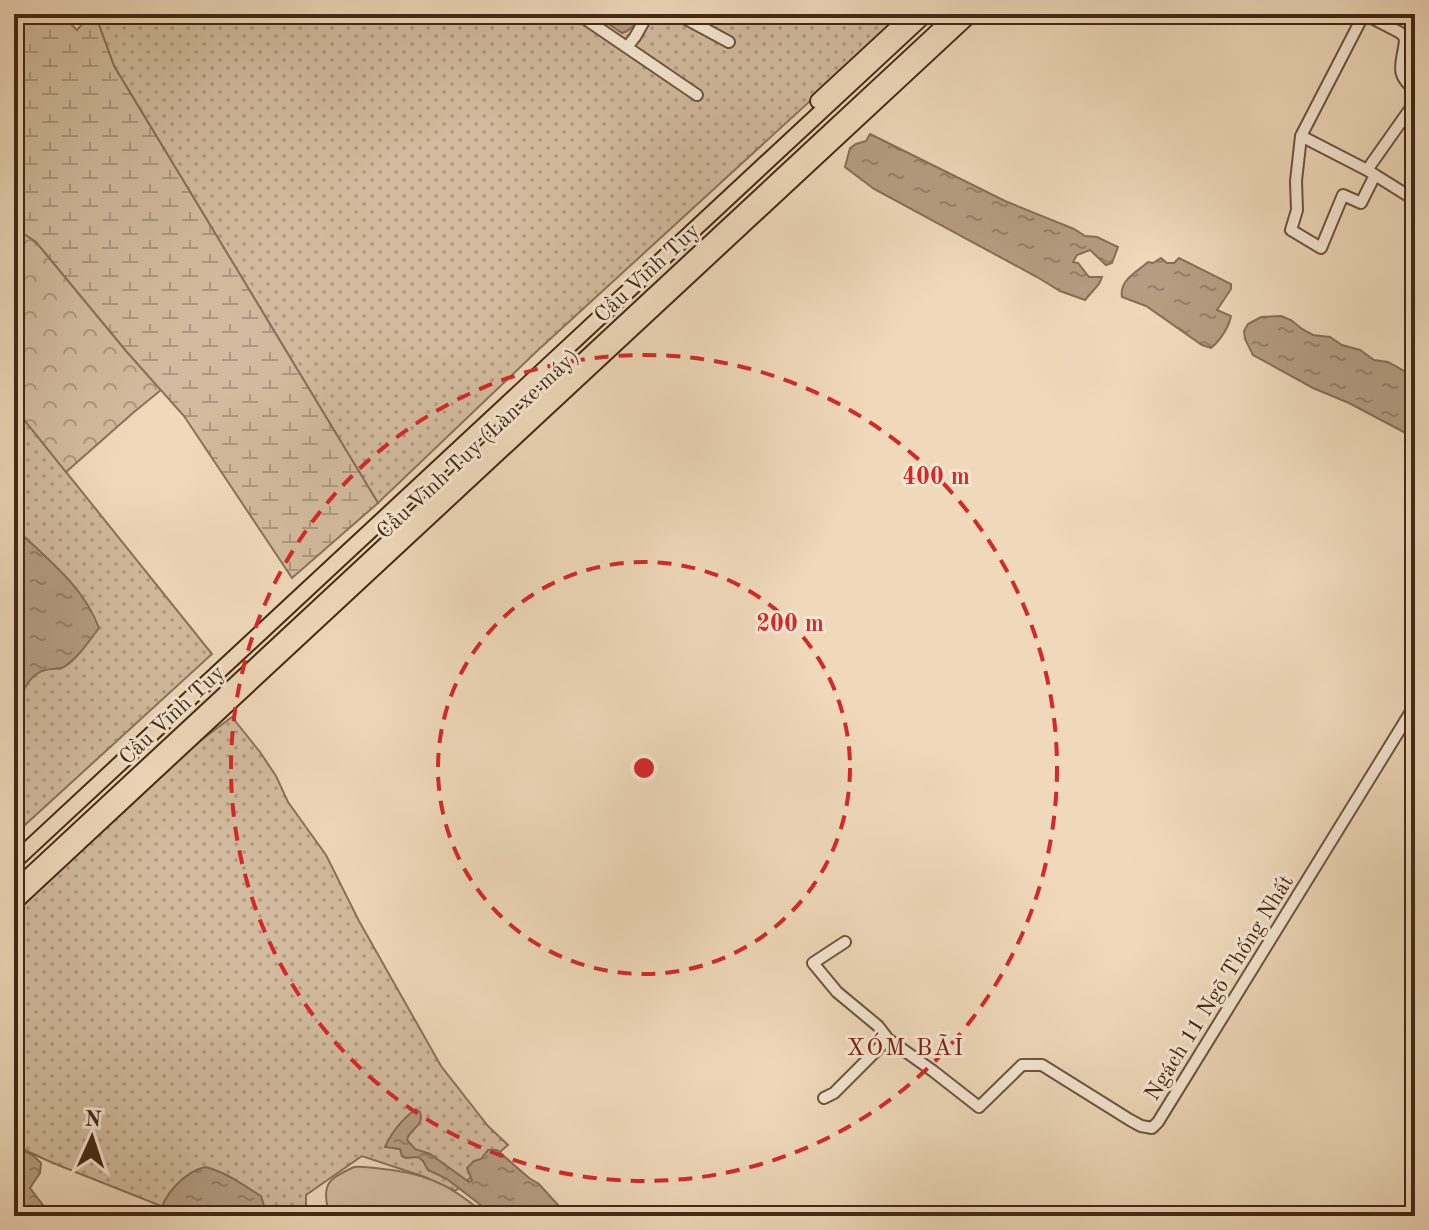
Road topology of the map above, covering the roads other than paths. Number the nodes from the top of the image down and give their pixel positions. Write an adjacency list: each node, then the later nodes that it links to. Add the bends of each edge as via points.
1 (578, 14): 10 (street)
2 (648, 14): 10 (street)
3 (677, 14): 9 (street)
4 (912, 14): 18 (highway, Cầu Vĩnh Tuy (Làn xe máy))
5 (926, 14): 19 (highway, Cầu Vĩnh Tuy)
6 (956, 14): 20 (highway, Cầu Vĩnh Tuy)
7 (971, 14): 21 (highway, Cầu Vĩnh Tuy (Làn xe máy))
8 (1364, 14): 11 (street, via 1404,36 1401,75); 14 (street)
9 (729, 42)
10 (627, 47): 12 (street)
11 (1415, 90)
12 (697, 95)
13 (1415, 102): 15 (street)
14 (1301, 136): 15 (street); 15 (street, via 1291,230 1321,248 1343,195 1361,203)
15 (1371, 172): 16 (street)
16 (1415, 200)
17 (1415, 705): 23 (street, Ngách 11 Ngõ Thống Nhất, via 1152,1128 1042,1065 1022,1065 979,1107)
18 (14, 851)
19 (14, 862)
20 (14, 890)
21 (14, 903)
22 (845, 942): 23 (street, Ngách 11 Ngõ Thống Nhất, via 813,963)
23 (888, 1039): 24 (street)
24 (824, 1098)

